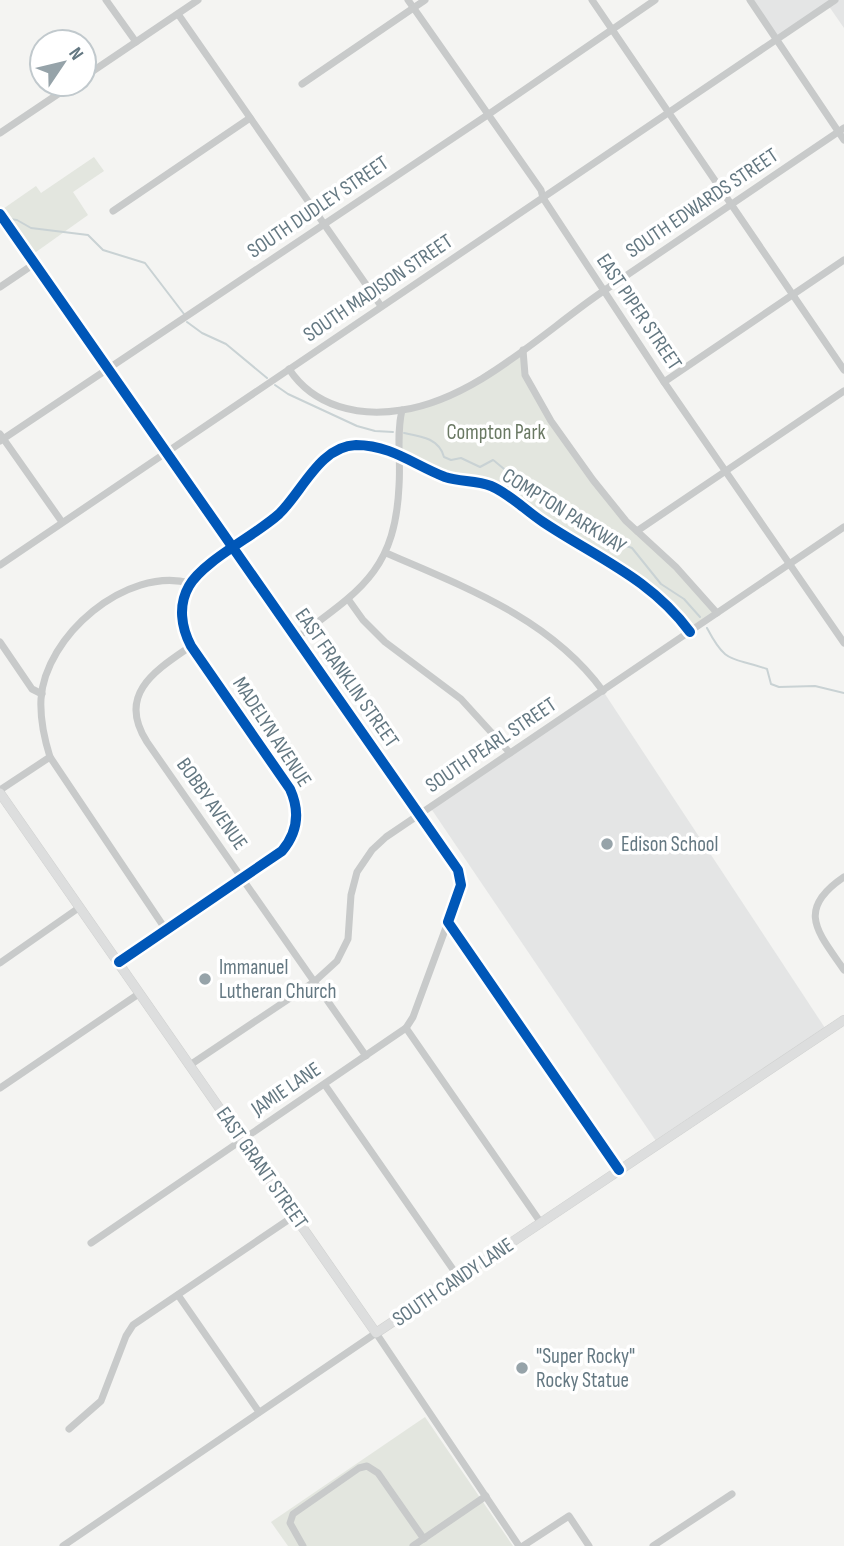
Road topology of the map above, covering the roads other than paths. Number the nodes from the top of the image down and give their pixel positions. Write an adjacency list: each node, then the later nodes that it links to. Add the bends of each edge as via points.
1 (106, 0): 13 (street)
2 (198, 0): 10 (street)
3 (408, 0): 9 (street, EAST PIPER STREET)
4 (425, 0): 9 (street)
5 (592, 0): 11 (street)
6 (655, 0): 11 (street, SOUTH DUDLEY STREET)
7 (750, 0): 12 (street)
8 (835, 0): 12 (street, SOUTH MADISON STREET)
9 (414, 8): 15 (street); 18 (street, EAST PIPER STREET)
10 (178, 14): 13 (street); 19 (street)
11 (612, 30): 17 (street); 18 (street, SOUTH DUDLEY STREET)
12 (776, 39): 17 (street, SOUTH MADISON STREET); 20 (street)
13 (136, 42): 14 (street)
14 (98, 68)
15 (302, 84)
16 (52, 98): 21 (street)
17 (669, 112): 23 (street, SOUTH MADISON STREET); 24 (street)
18 (489, 114): 23 (street, EAST PIPER STREET); 27 (street, SOUTH DUDLEY STREET)
19 (250, 118): 25 (street); 27 (street)
20 (841, 130): 22 (street); 24 (street, SOUTH EDWARDS STREET)
21 (0, 133)
22 (844, 140)
23 (543, 198): 31 (street, EAST PIPER STREET); 33 (street, SOUTH MADISON STREET)
24 (732, 203): 31 (street, SOUTH EDWARDS STREET); 32 (street)
25 (113, 211)
26 (0, 215): 29 (street, EAST FRANKLIN STREET)
27 (324, 224): 33 (street); 35 (street, SOUTH DUDLEY STREET)
28 (844, 260): 32 (street)
29 (34, 264): 30 (street); 35 (street, EAST FRANKLIN STREET)
30 (0, 287)
31 (603, 291): 34 (street, SOUTH EDWARDS STREET); 38 (street, EAST PIPER STREET)
32 (793, 295): 37 (street); 38 (street)
33 (381, 306): 36 (street, SOUTH MADISON STREET)
34 (523, 349): 40 (street, SOUTH EDWARDS STREET, via 479,380); 47 (street, via 526,375 551,421 607,499)
35 (108, 369): 41 (street, SOUTH DUDLEY STREET); 42 (street, EAST FRANKLIN STREET)
36 (289, 369): 40 (street, SOUTH EDWARDS STREET, via 304,388 332,405); 42 (street, SOUTH MADISON STREET)
37 (844, 370)
38 (664, 382): 44 (street, EAST PIPER STREET)
39 (844, 391): 44 (street)
40 (402, 410): 43 (street)
41 (1, 438): 45 (street)
42 (166, 452): 45 (street, SOUTH MADISON STREET); 48 (street, EAST FRANKLIN STREET)
43 (400, 454): 48 (street, COMPTON PARKWAY, via 354,445 335,451 280,513); 49 (street, via 396,518); 55 (street, COMPTON PARKWAY, via 444,477 499,490 649,588)
44 (725, 471): 47 (street); 51 (street, EAST PIPER STREET)
45 (62, 522): 50 (street, SOUTH MADISON STREET)
46 (844, 527): 51 (street, SOUTH PEARL STREET)
47 (637, 531): 54 (street)
48 (232, 549): 52 (street); 56 (street, EAST FRANKLIN STREET)
49 (386, 553): 53 (street); 60 (street, via 538,627 575,658)
50 (0, 565)
51 (790, 565): 54 (street, SOUTH PEARL STREET); 58 (street, EAST PIPER STREET)
52 (190, 583): 59 (street, MADELYN AVENUE, via 182,619); 61 (street, via 143,586 96,608 67,637 48,671)
53 (348, 599): 56 (street); 62 (street, via 385,642 461,699)
54 (718, 613): 55 (street, SOUTH PEARL STREET)
55 (690, 632): 60 (street, SOUTH PEARL STREET)
56 (296, 639): 65 (street, EAST FRANKLIN STREET)
57 (0, 642): 61 (street, via 33,689)
58 (844, 643)
59 (191, 646): 67 (street, MADELYN AVENUE, via 296,804 295,829 288,845); 67 (street, BOBBY AVENUE, via 149,677 140,692 137,718 147,742)
60 (603, 691): 62 (street, SOUTH PEARL STREET)
61 (42, 694): 63 (street, via 42,725)
62 (510, 753): 65 (street, SOUTH PEARL STREET)
63 (50, 757): 64 (street); 70 (street)
64 (0, 792): 68 (main road, EAST GRANT STREET)
65 (419, 815): 69 (street, EAST FRANKLIN STREET, via 461,877); 74 (street, SOUTH PEARL STREET, via 379,843 361,865 351,895 345,947)
66 (844, 877): 73 (street, via 824,892 815,915 820,936)
67 (243, 879): 70 (street, MADELYN AVENUE); 74 (street, BOBBY AVENUE)
68 (80, 907): 71 (main road, EAST GRANT STREET); 72 (street)
69 (447, 922): 77 (street); 83 (street)
70 (166, 930): 71 (street, MADELYN AVENUE)
71 (119, 962): 75 (main road, EAST GRANT STREET)
72 (0, 963)
73 (844, 970)
74 (314, 982): 78 (street, BOBBY AVENUE); 79 (street, SOUTH PEARL STREET)
75 (141, 993): 79 (main road, EAST GRANT STREET); 81 (street)
76 (844, 1020): 83 (main road, SOUTH CANDY LANE)
77 (406, 1028): 78 (street, JAMIE LANE); 85 (street)
78 (366, 1056): 80 (street, JAMIE LANE)
79 (190, 1065): 82 (main road, EAST GRANT STREET)
80 (325, 1085): 82 (street, JAMIE LANE); 87 (street)
81 (0, 1088)
82 (242, 1140): 84 (main road, EAST GRANT STREET); 86 (street, JAMIE LANE)
83 (619, 1170): 85 (main road, SOUTH CANDY LANE)
84 (294, 1216): 88 (street); 89 (main road, EAST GRANT STREET)
85 (541, 1223): 87 (main road, SOUTH CANDY LANE)
86 (91, 1243)
87 (459, 1278): 89 (main road, SOUTH CANDY LANE)
88 (178, 1295): 90 (street); 91 (street, via 133,1325 102,1401)
89 (376, 1333): 90 (street, SOUTH CANDY LANE); 93 (street, EAST GRANT STREET)
90 (259, 1412): 95 (street, SOUTH CANDY LANE)
91 (69, 1429)
92 (732, 1494): 100 (street)
93 (486, 1496): 94 (street); 98 (street, EAST GRANT STREET)
94 (424, 1539): 96 (street, via 378,1473 367,1466 293,1514 290,1522); 97 (street)
95 (63, 1546)
96 (303, 1546)
97 (413, 1546)
98 (521, 1546): 99 (street, via 569,1516)
99 (589, 1546)
100 (653, 1546)

